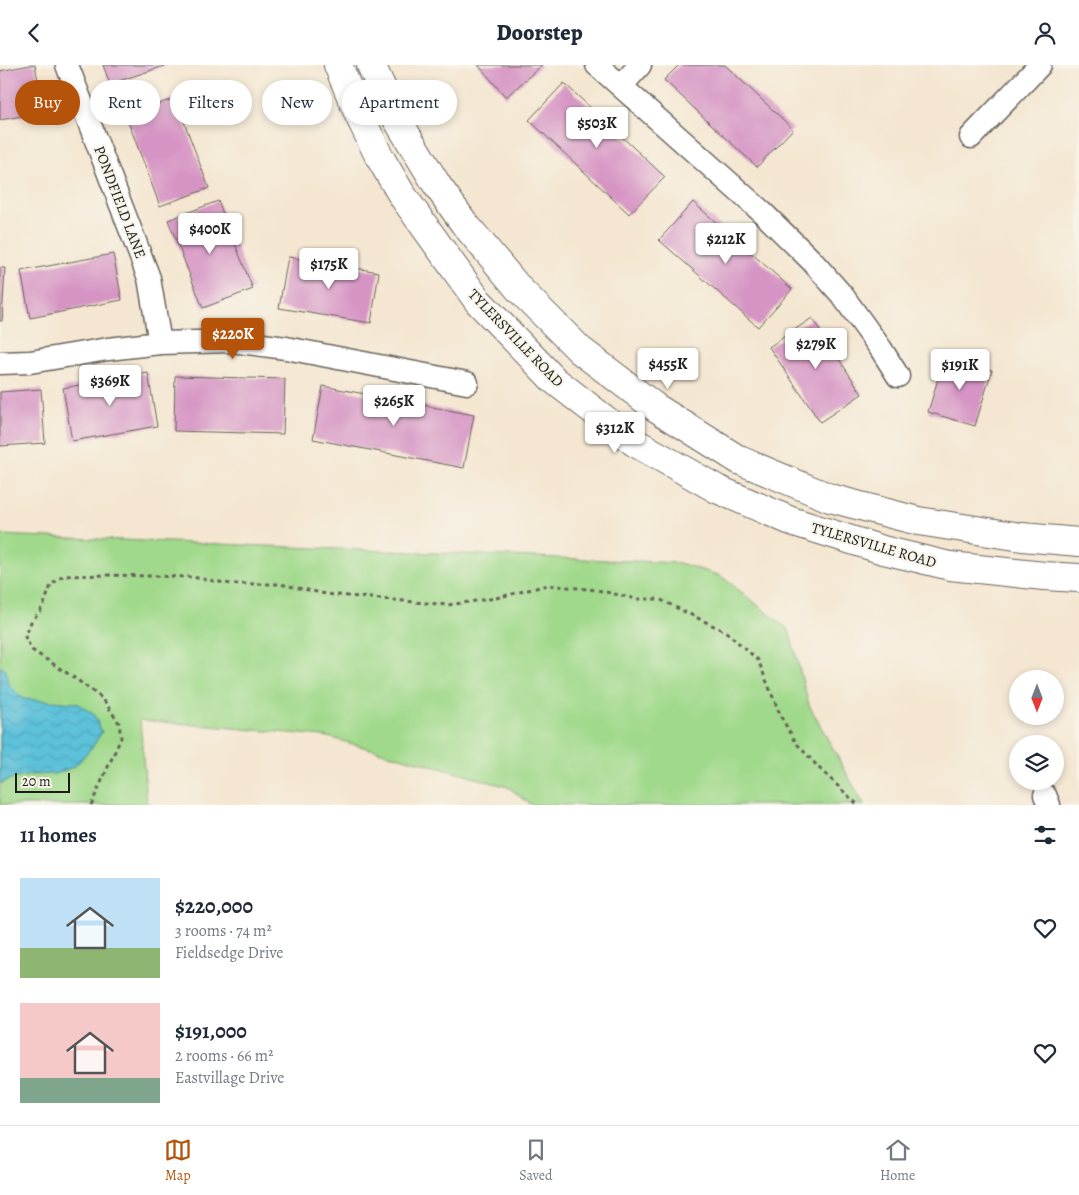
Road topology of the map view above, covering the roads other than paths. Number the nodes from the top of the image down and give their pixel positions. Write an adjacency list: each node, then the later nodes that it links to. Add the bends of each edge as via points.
1 (67, 65): 9 (street, PONDFIELD LANE, via 149,278)
2 (338, 65): 14 (main road, TYLERSVILLE ROAD, via 379,156 402,195 478,301 554,380 634,442 717,489 783,518 883,550 950,566)
3 (371, 65): 13 (main road, via 395,116 437,185 500,267 580,350 655,407 738,460 830,498 918,521)
4 (597, 65): 7 (street)
5 (640, 65): 7 (street)
6 (1040, 65): 8 (street)
7 (621, 86): 11 (street, via 811,260 842,295)
8 (971, 137)
9 (160, 343): 10 (street, via 30,362); 12 (street, via 232,341 286,348)
10 (0, 363)
11 (898, 376)
12 (467, 383)
13 (1079, 542)
14 (1079, 579)

